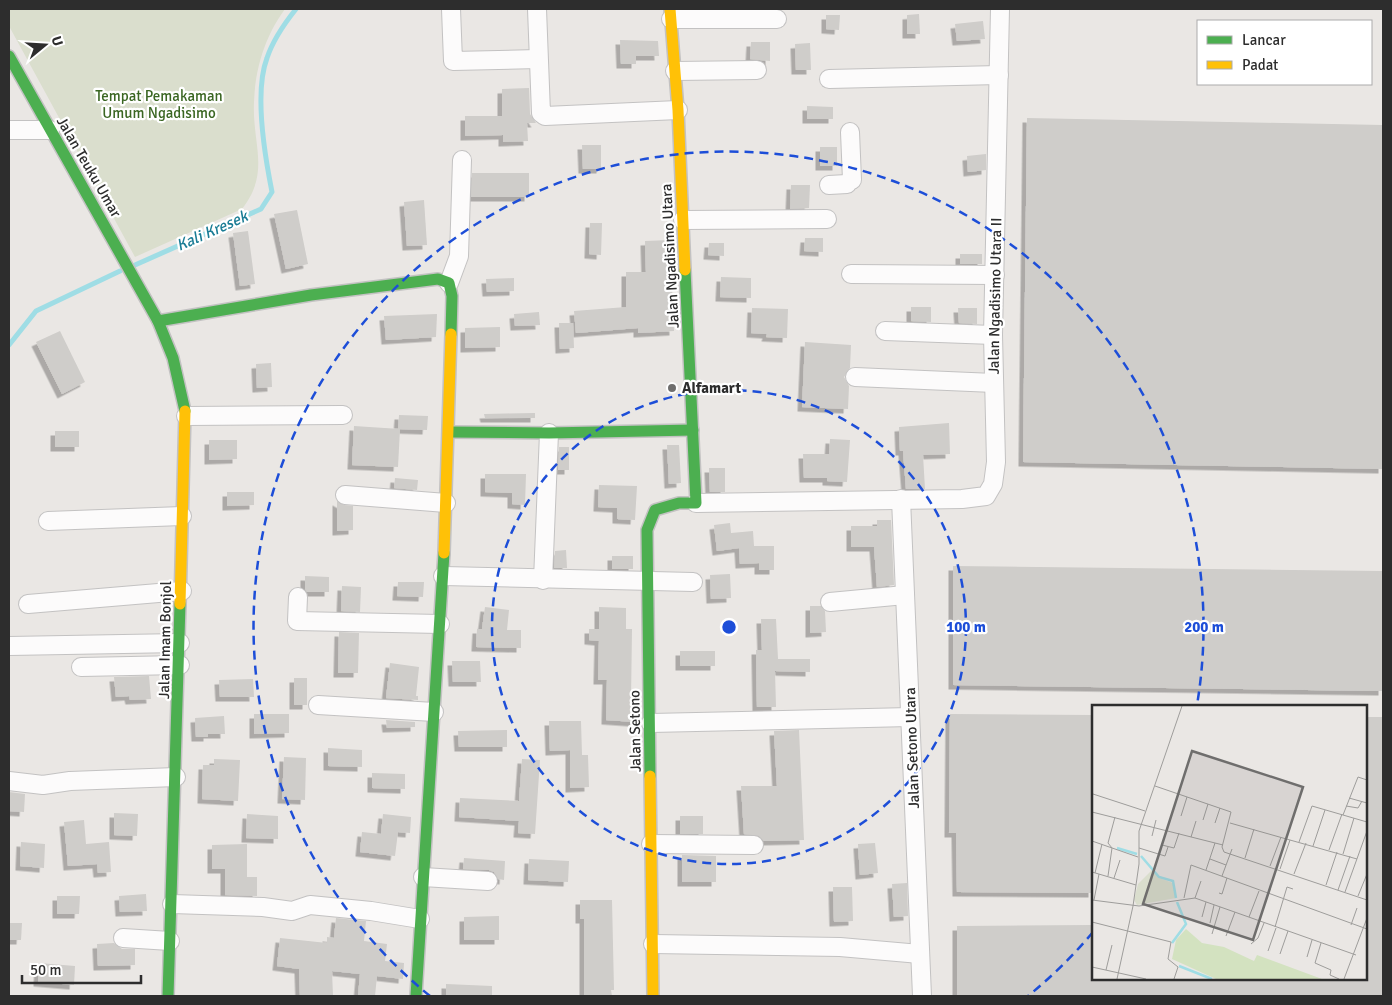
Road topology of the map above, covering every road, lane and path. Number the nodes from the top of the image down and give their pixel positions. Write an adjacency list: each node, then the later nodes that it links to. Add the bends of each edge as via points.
1 (451, 9): 7 (street, via 453,61)
2 (537, 9): 7 (street)
3 (1000, 9): 10 (street, Jalan Ngadisimo Utara II)
4 (670, 14): 5 (street); 9 (street, Jalan Ngadisimo Utara)
5 (777, 18)
6 (9, 56): 14 (street, Jalan Teuku Umar)
7 (538, 59): 12 (street, via 540,109 545,116)
8 (757, 70): 9 (street)
9 (675, 71): 12 (street, Jalan Ngadisimo Utara)
10 (999, 75): 11 (street); 21 (street, Jalan Ngadisimo Utara II)
11 (829, 79)
12 (678, 110): 19 (street, Jalan Ngadisimo Utara)
13 (9, 130): 14 (street)
14 (50, 130): 23 (street, Jalan Teuku Umar)
15 (850, 132): 17 (street, via 850,182)
16 (462, 160): 22 (street, via 459,256)
17 (829, 185)
18 (827, 219): 19 (street)
19 (683, 220): 31 (street, Jalan Ngadisimo Utara)
20 (851, 274): 21 (street)
21 (995, 275): 26 (street, Jalan Ngadisimo Utara II)
22 (449, 283): 24 (street, via 438,279 311,295); 32 (street, via 452,296)
23 (144, 292): 24 (street, Jalan Imam Bonjol)
24 (158, 321): 30 (street, Jalan Imam Bonjol, via 174,358)
25 (885, 330): 26 (street)
26 (993, 335): 28 (street, Jalan Ngadisimo Utara II)
27 (855, 377): 28 (street)
28 (994, 383): 35 (street, Jalan Ngadisimo Utara II, via 996,462 993,484 986,496)
29 (344, 415): 30 (street)
30 (186, 416): 38 (street, Jalan Imam Bonjol)
31 (693, 430): 33 (street); 36 (street, Jalan Ngadisimo Utara)
32 (449, 432): 33 (street); 37 (street)
33 (549, 433): 41 (street)
34 (345, 495): 37 (street)
35 (901, 499): 36 (street); 45 (street, Jalan Setono Utara)
36 (696, 502): 42 (street, Jalan Setono, via 654,510 648,530)
37 (446, 503): 40 (street)
38 (182, 516): 39 (street); 44 (street, Jalan Imam Bonjol)
39 (48, 520)
40 (443, 576): 41 (street); 49 (street)
41 (543, 580): 42 (street)
42 (648, 580): 43 (street); 57 (street, Jalan Setono)
43 (693, 582)
44 (182, 591): 48 (street); 50 (street, Jalan Imam Bonjol)
45 (905, 595): 47 (street); 56 (street, Jalan Setono Utara)
46 (298, 597): 49 (street, via 297,621)
47 (830, 602)
48 (28, 604)
49 (440, 624): 55 (street)
50 (180, 643): 51 (street); 52 (street, Jalan Imam Bonjol)
51 (9, 646)
52 (180, 665): 53 (street); 58 (street, Jalan Imam Bonjol)
53 (81, 667)
54 (318, 705): 55 (street)
55 (434, 712): 62 (street)
56 (910, 718): 57 (street); 69 (street, Jalan Setono Utara)
57 (651, 723): 60 (street, Jalan Setono)
58 (176, 777): 59 (street, via 43,785); 64 (street, Jalan Imam Bonjol)
59 (9, 781)
60 (652, 844): 61 (street); 68 (street, Jalan Setono)
61 (754, 845)
62 (423, 876): 63 (street); 65 (street)
63 (488, 881)
64 (172, 904): 65 (street, via 263,907 292,912 310,905); 67 (street, Jalan Imam Bonjol)
65 (420, 919): 71 (street)
66 (123, 938): 67 (street)
67 (170, 942): 70 (street, Jalan Imam Bonjol)
68 (653, 944): 69 (street, via 840,948); 72 (street, Jalan Setono)
69 (920, 954): 73 (street, Jalan Setono Utara)
70 (168, 996)
71 (416, 996)
72 (654, 996)
73 (922, 996)

